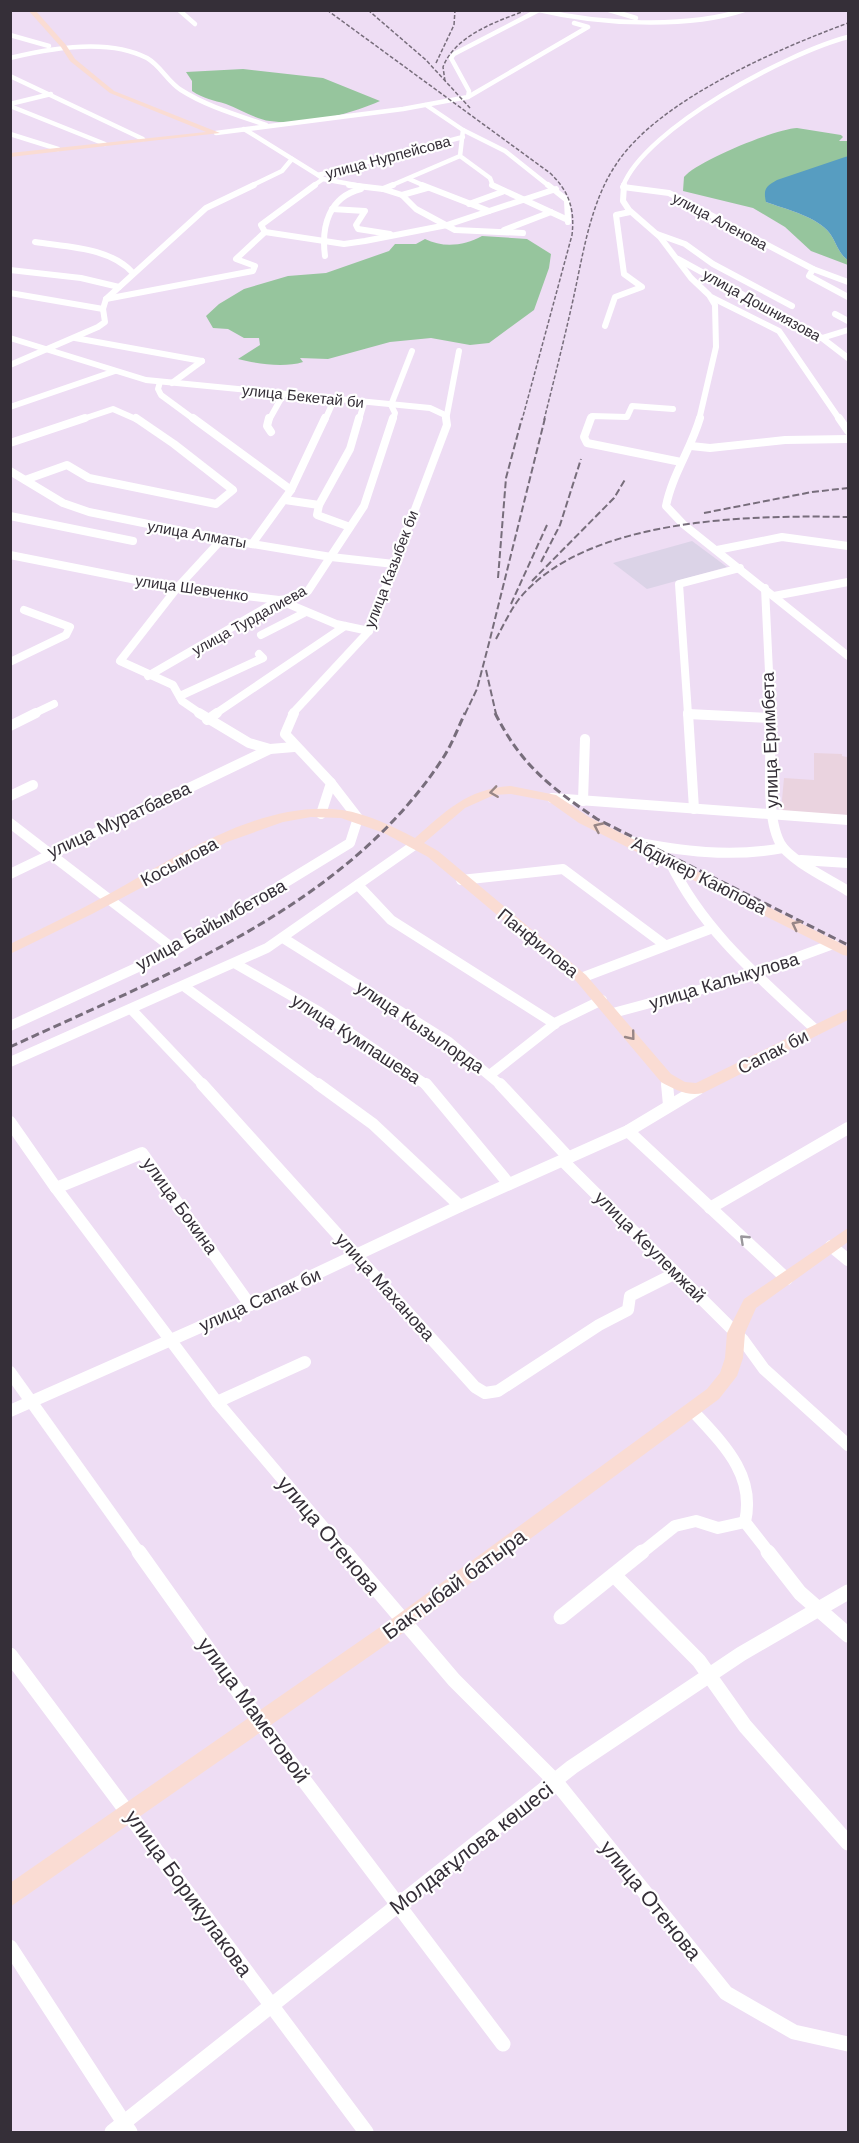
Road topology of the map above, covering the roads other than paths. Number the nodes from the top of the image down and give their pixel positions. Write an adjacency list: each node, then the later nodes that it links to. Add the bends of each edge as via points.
1 (31, 10): 15 (street)
2 (179, 10): 12 (street)
3 (539, 10): 7 (street); 11 (street, via 583,19)
4 (609, 10): 11 (street)
5 (702, 10): 9 (street)
6 (744, 10): 9 (street)
7 (533, 13): 20 (street, via 454,54 452,58 469,91); 20 (street, via 588,27)
8 (683, 15): 10 (street)
9 (722, 16): 10 (street)
10 (692, 18): 11 (street)
11 (642, 20)
12 (195, 24)
13 (10, 35): 16 (street)
14 (849, 37): 37 (street, via 791,58 697,113 650,147)
15 (64, 46): 16 (street); 23 (street, via 95,46 143,57 183,91); 26 (street, via 72,60 112,92)
16 (52, 47): 17 (street)
17 (10, 58)
18 (10, 76): 19 (street)
19 (51, 94): 21 (street); 29 (street)
20 (468, 97): 22 (street)
21 (10, 105): 30 (street)
22 (426, 105): 23 (street); 25 (street)
23 (269, 127): 24 (street)
24 (244, 129): 26 (street); 34 (street)
25 (463, 130): 28 (street); 40 (street, via 504,151)
26 (216, 133): 29 (street)
27 (10, 134): 31 (street)
28 (463, 137): 33 (street); 35 (street, улица Нурпейсова)
29 (143, 139): 30 (street)
30 (105, 144): 31 (street)
31 (58, 149): 32 (street)
32 (10, 155)
33 (460, 156): 36 (street); 41 (street)
34 (292, 159): 35 (street); 62 (street, via 282,171 206,208)
35 (320, 177): 39 (street); 52 (street, улица Нурпейсова, via 261,225)
36 (409, 179): 38 (street); 39 (street)
37 (623, 187): 49 (street, via 622,200); 60 (street, улица Аленова, via 669,193)
38 (428, 188): 42 (street); 44 (street)
39 (383, 189): 42 (street); 46 (street, via 351,190)
40 (556, 189): 43 (street); 45 (street)
41 (502, 192): 43 (street); 44 (street)
42 (402, 195): 50 (street, via 416,209)
43 (520, 200): 47 (street); 48 (street)
44 (470, 204): 47 (street)
45 (568, 206): 48 (street); 48 (street, via 568,221)
46 (332, 209): 55 (street, via 365,211 356,225 358,229); 56 (street, via 325,221)
47 (489, 211): 50 (street)
48 (549, 212): 51 (street)
49 (630, 212): 54 (street); 73 (street, via 616,215 618,239 624,274 642,287 615,297)
50 (447, 225): 51 (street, via 455,230); 55 (street)
51 (501, 231): 53 (street)
52 (265, 232): 56 (street); 68 (street, улица Нурпейсова, via 236,259 255,266 246,274)
53 (523, 232)
54 (657, 234): 59 (street); 69 (street, via 685,244 713,264)
55 (396, 235): 56 (street, via 344,244)
56 (322, 241): 58 (street)
57 (35, 242): 62 (street, via 110,257)
58 (325, 256)
59 (673, 256): 66 (street); 77 (street, улица Дошниязова)
60 (813, 269): 63 (street, улица Аленова); 67 (street, улица Аленова, via 810,276)
61 (10, 270): 64 (street, via 81,278)
62 (134, 273): 64 (street)
63 (849, 282)
64 (119, 287): 68 (street)
65 (10, 293): 70 (street)
66 (711, 297): 93 (street, via 779,331); 97 (street, via 718,322 715,348)
67 (849, 297)
68 (106, 299): 70 (street)
69 (792, 306)
70 (102, 309): 76 (street, via 105,322)
71 (835, 314): 72 (street)
72 (849, 321)
73 (605, 326)
74 (849, 330): 77 (street)
75 (10, 338): 78 (street, улица Бекетай би)
76 (75, 338): 78 (street); 85 (street, via 202,361)
77 (822, 338): 81 (street, улица Дошниязова)
78 (46, 350): 82 (street); 83 (street, улица Бекетай би)
79 (412, 351): 89 (street, улица Турдалиева)
80 (459, 351): 92 (street, улица Казыбек би)
81 (849, 358)
82 (10, 365)
83 (115, 371): 84 (street, улица Бекетай би); 90 (street)
84 (160, 382): 85 (street, улица Бекетай би); 101 (street, via 161,395)
85 (172, 383): 86 (street, улица Бекетай би)
86 (283, 395): 87 (street, улица Бекетай би); 94 (street, via 270,414 267,426)
87 (334, 400): 88 (street, улица Бекетай би); 101 (street)
88 (364, 403): 89 (street, улица Бекетай би); 103 (street, via 350,448)
89 (391, 405): 92 (street, улица Бекетай би, via 430,408); 105 (street, улица Турдалиева, via 395,413 373,484)
90 (10, 407)
91 (673, 409): 98 (street, via 632,406 627,417 592,416 584,437 587,443)
92 (445, 415): 113 (street, улица Казыбек би, via 447,425)
93 (849, 431)
94 (271, 432)
95 (849, 439): 97 (street)
96 (10, 443): 100 (street, via 113,409 121,410 233,490 216,504 89,478 67,465)
97 (691, 446): 98 (street)
98 (681, 462): 110 (street, via 669,486 666,506)
99 (10, 471): 100 (street, улица Алматы)
100 (24, 480): 106 (street, улица Алматы, via 63,503 89,512)
101 (291, 490): 102 (street)
102 (285, 500): 103 (street); 108 (street)
103 (319, 505): 105 (street, via 317,515)
104 (10, 516): 107 (street)
105 (350, 527): 112 (street, улица Турдалиева)
106 (222, 539): 108 (street, улица Алматы); 116 (street)
107 (133, 541)
108 (252, 544): 112 (street, улица Алматы)
109 (849, 546): 110 (street, via 782,537)
110 (717, 550): 114 (street)
111 (10, 555): 116 (street, улица Шевченко)
112 (331, 557): 113 (street, улица Алматы); 119 (street, улица Турдалиева, via 308,591)
113 (394, 564): 123 (street, улица Казыбек би)
114 (740, 568): 117 (street); 131 (street, via 679,585)
115 (849, 582): 118 (street)
116 (177, 588): 119 (street, улица Шевченко); 128 (street, via 120,661)
117 (765, 588): 118 (street); 132 (street, улица Еримбета)
118 (774, 596): 126 (street)
119 (279, 600): 121 (street, улица Шевченко); 128 (street, улица Турдалиева)
120 (24, 609): 127 (street, via 70,627 49,644)
121 (306, 612): 122 (street, улица Шевченко); 124 (street, улица Турдалиева)
122 (345, 626): 123 (street, улица Шевченко); 133 (street)
123 (369, 631): 136 (street, улица Казыбек би, via 291,716 285,734)
124 (261, 635)
125 (259, 654): 129 (street, улица Турдалиева, via 263,658)
126 (849, 656)
127 (10, 663)
128 (148, 676): 129 (street, via 172,685)
129 (180, 696): 133 (street)
130 (54, 705): 134 (street)
131 (688, 714): 132 (street); 143 (street)
132 (771, 718): 145 (street, улица Еримбета)
133 (207, 720): 137 (street, via 241,739)
134 (10, 726)
135 (585, 739): 142 (street)
136 (294, 747): 137 (street); 138 (street)
137 (270, 749): 152 (street, улица Муратбаева)
138 (331, 783): 144 (street); 146 (street)
139 (33, 785): 140 (street)
140 (10, 796)
141 (552, 798): 142 (street); 149 (street, Абдикер Каюпова, one-way to 141, via 584,820); 150 (street, one-way to 150, via 511,790 484,793 460,806)
142 (584, 801): 143 (street)
143 (694, 809): 145 (street)
144 (321, 814): 146 (street, Косымова); 160 (street, Косымова, via 289,818 230,836)
145 (772, 815): 147 (street); 151 (street, улица Еримбета)
146 (358, 818): 150 (street, Панфилова); 166 (street, улица Байымбетова, via 350,843)
147 (849, 820)
148 (10, 823): 152 (street)
149 (629, 841): 151 (street, via 711,855); 154 (street, Абдикер Каюпова)
150 (417, 844): 157 (street, Панфилова); 158 (street)
151 (783, 848): 153 (street)
152 (50, 853): 156 (street, улица Муратбаева); 160 (street)
153 (798, 860): 155 (street); 159 (street)
154 (670, 862): 161 (street, via 679,886); 163 (street, Абдикер Каюпова, one-way to 154)
155 (849, 863)
156 (10, 874)
157 (461, 879): 164 (street, via 563,869); 170 (street, Панфилова)
158 (358, 885): 162 (street); 176 (street, via 391,920)
159 (849, 891)
160 (110, 899): 165 (street, Косымова); 166 (street)
161 (710, 929): 164 (street); 169 (street)
162 (283, 938): 168 (street); 180 (street, улица Кызылорда, via 448,1042)
163 (833, 944): 167 (street, Абдикер Каюпова); 169 (street, улица Калыкулова)
164 (665, 945): 170 (street)
165 (10, 950)
166 (175, 950): 177 (street, улица Байымбетова)
167 (849, 952)
168 (236, 964): 171 (street); 188 (street, улица Кумпашева, via 318,1011 430,1088)
169 (757, 973): 174 (street, улица Калыкулова); 178 (street)
170 (581, 978): 172 (street, Панфилова)
171 (185, 987): 173 (street); 190 (street, via 373,1124)
172 (602, 1000): 174 (street, Панфилова); 176 (street)
173 (131, 1009): 179 (street); 194 (street, улица Маханова, via 258,1143)
174 (613, 1013): 181 (street, Панфилова, one-way to 181)
175 (849, 1014): 178 (street, Сапак би)
176 (555, 1024): 180 (street)
177 (10, 1026)
178 (816, 1030): 182 (street, Сапак би)
179 (10, 1062)
180 (491, 1074): 187 (street, улица Кызылорда)
181 (666, 1078): 182 (street, via 682,1087); 183 (street)
182 (698, 1089): 183 (street, улица Сапак би)
183 (669, 1106): 186 (street, улица Сапак би)
184 (10, 1122): 189 (street, улица Отенова)
185 (849, 1128): 191 (street)
186 (628, 1131): 187 (street, улица Сапак би); 191 (street)
187 (566, 1160): 188 (street, улица Сапак би); 196 (street, улица Кеулемжай)
188 (509, 1184): 190 (street, улица Сапак би)
189 (56, 1188): 198 (street, улица Бокина, via 142,1153); 200 (street, улица Отенова)
190 (460, 1206): 194 (street, улица Сапак би)
191 (711, 1208): 197 (street, one-way to 191)
192 (849, 1234): 193 (street, Бактыбай батыра)
193 (831, 1246): 195 (street); 197 (street, Бактыбай батыра)
194 (357, 1256): 196 (street, улица Маханова, via 475,1387 485,1393 498,1390 628,1310 630,1296); 198 (street, улица Сапак би)
195 (849, 1260)
196 (676, 1273): 199 (street, улица Кеулемжай)
197 (787, 1279): 199 (street, Бактыбай батыра, via 750,1304)
198 (250, 1305): 200 (street, улица Сапак би)
199 (736, 1333): 205 (street, Бактыбай батыра, via 728,1376); 207 (street, улица Кеулемжай, via 764,1369)
200 (171, 1340): 203 (street, улица Сапак би); 204 (street, улица Отенова)
201 (305, 1362): 204 (street)
202 (10, 1372): 203 (street, улица Маметовой)
203 (31, 1401): 206 (street, улица Сапак би); 217 (street, улица Маметовой)
204 (217, 1402): 213 (street, улица Отенова)
205 (692, 1410): 208 (street, via 721,1444 742,1478 749,1503); 213 (street, Бактыбай батыра)
206 (10, 1411)
207 (849, 1445)
208 (745, 1522): 209 (street, via 718,1528 696,1521 675,1527); 211 (street, via 800,1593)
209 (614, 1575): 212 (street); 216 (street)
210 (849, 1592): 211 (street, Молдағұлова көшесі)
211 (819, 1609): 214 (street); 216 (street, Молдағұлова көшесі)
212 (561, 1617)
213 (403, 1623): 217 (street, Бактыбай батыра); 218 (street, улица Отенова)
214 (849, 1635)
215 (10, 1655): 219 (street, улица Борикулакова)
216 (710, 1676): 218 (street, Молдағұлова көшесі, via 572,1767); 220 (street, via 745,1726)
217 (260, 1722): 219 (street, Бактыбай батыра); 222 (street, улица Маметовой)
218 (556, 1782): 222 (street, Молдағұлова көшесі); 226 (street, улица Отенова, via 726,1993 794,2032)
219 (131, 1812): 221 (street, Бактыбай батыра); 224 (street, улица Борикулакова)
220 (849, 1843)
221 (10, 1896)
222 (398, 1905): 224 (street, Молдағұлова көшесі); 225 (street, улица Маметовой)
223 (10, 1947): 227 (street)
224 (271, 2007): 227 (street, Молдағұлова көшесі); 228 (street, улица Борикулакова)
225 (503, 2044)
226 (848, 2044)
227 (122, 2129)
228 (366, 2133)

